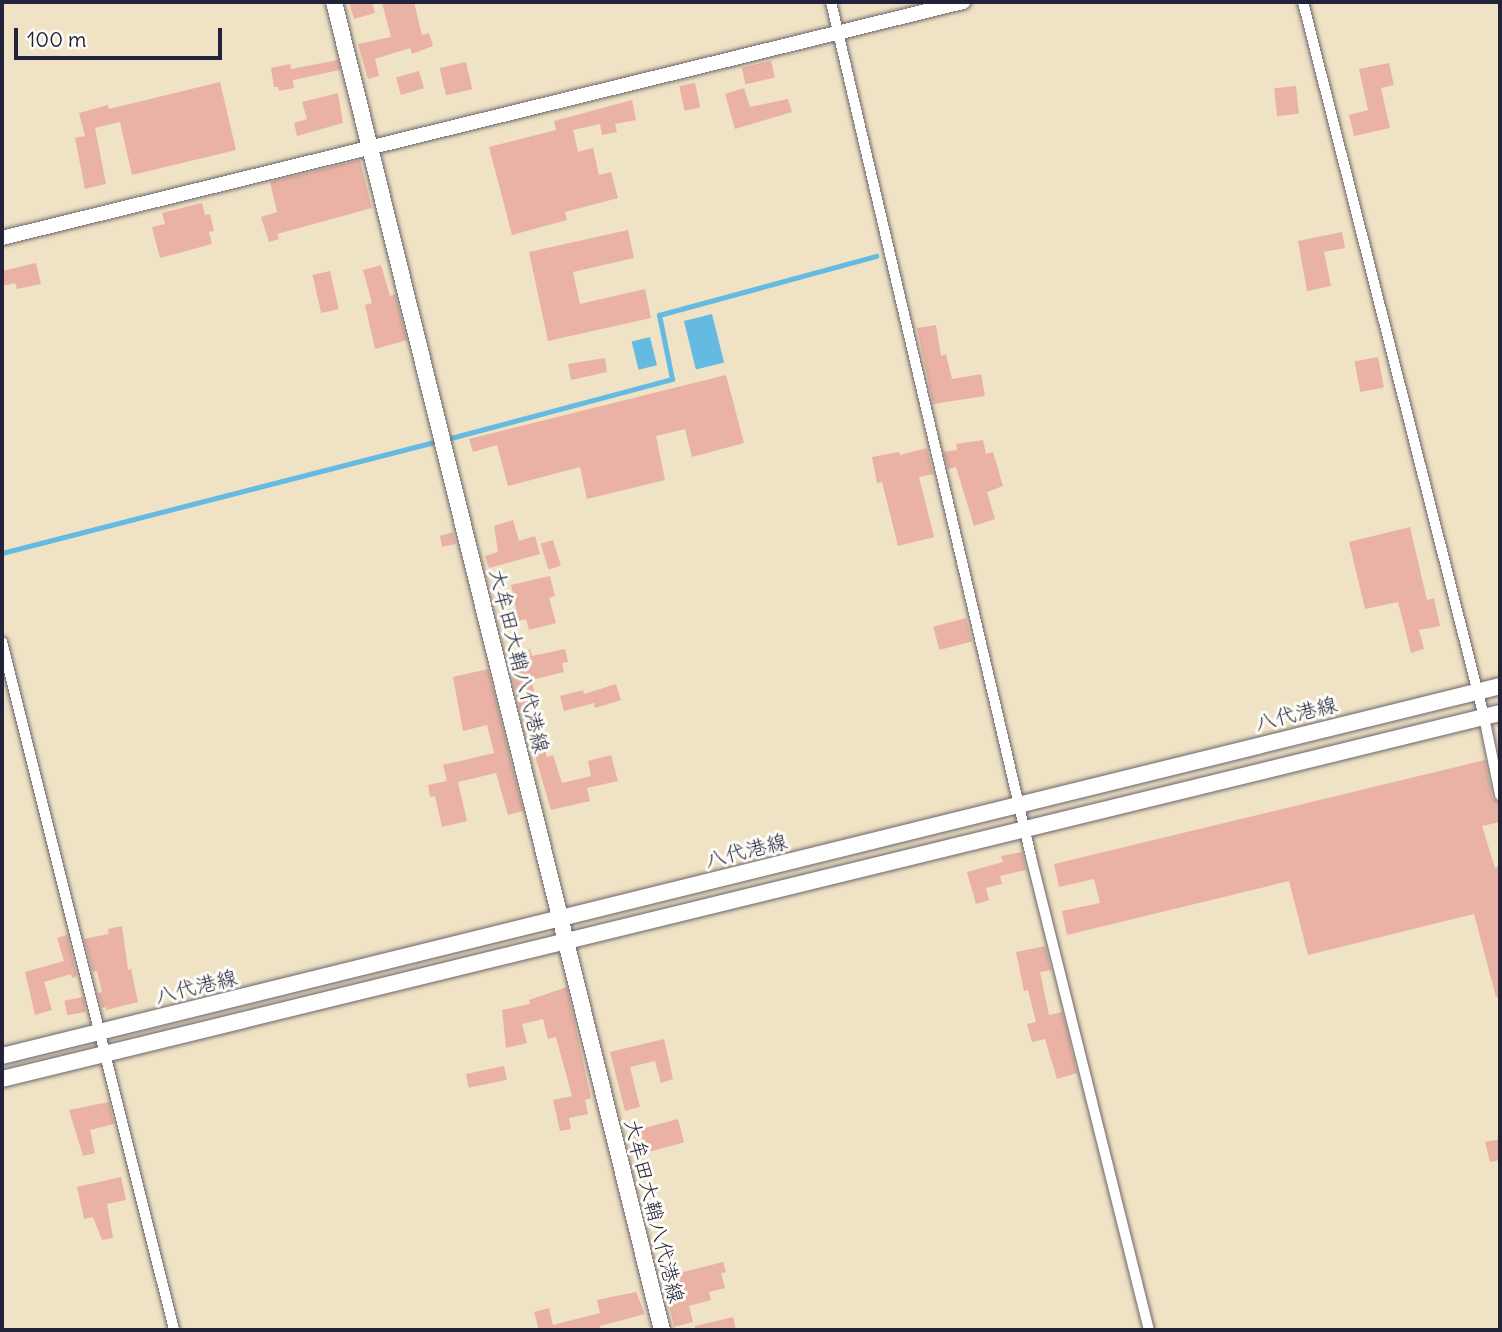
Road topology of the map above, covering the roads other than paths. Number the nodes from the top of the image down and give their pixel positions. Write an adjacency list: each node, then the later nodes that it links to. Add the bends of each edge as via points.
1 (334, 2): 6 (main road, 大牟田大鞘八代港線)
2 (831, 2): 5 (street)
3 (963, 2): 5 (street)
4 (1303, 2): 10 (street)
5 (838, 32): 6 (street); 13 (street)
6 (370, 148): 7 (street); 15 (main road, 大牟田大鞘八代港線)
7 (2, 238)
8 (2, 642): 17 (street)
9 (1500, 686): 10 (main road, 八代港線)
10 (1478, 691): 11 (street); 13 (main road, 八代港線)
11 (1492, 715): 12 (street); 14 (main road, 八代港線)
12 (1500, 795)
13 (1020, 805): 14 (street); 15 (main road, 八代港線)
14 (1025, 828): 16 (main road, 八代港線); 23 (street)
15 (562, 919): 16 (main road, 大牟田大鞘八代港線); 17 (main road, 八代港線)
16 (566, 941): 18 (main road, 八代港線); 22 (main road, 大牟田大鞘八代港線)
17 (99, 1032): 18 (street); 19 (main road, 八代港線)
18 (104, 1054): 20 (main road, 八代港線); 21 (street)
19 (2, 1056)
20 (2, 1079)
21 (174, 1330)
22 (662, 1330)
23 (1149, 1330)

